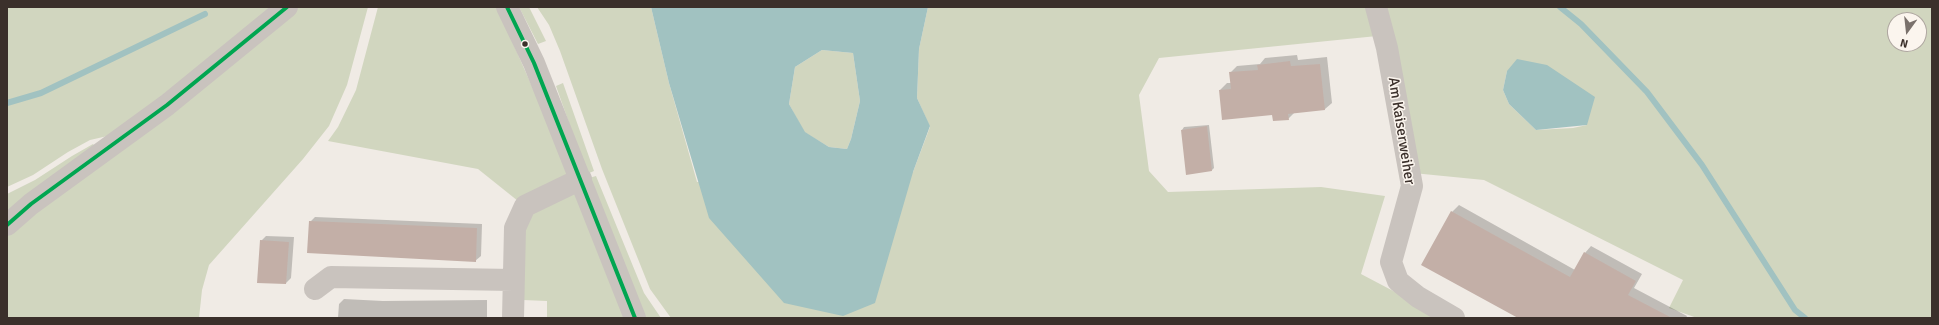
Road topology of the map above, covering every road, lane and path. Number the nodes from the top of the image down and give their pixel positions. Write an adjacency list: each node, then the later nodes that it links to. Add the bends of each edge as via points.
1 (287, 7): 5 (street, via 167,106 31,204)
2 (507, 7): 4 (street, via 534,63)
3 (1376, 7): 10 (street, Am Kaiserweiher, via 1387,48 1412,186 1391,262 1398,282)
4 (581, 179): 6 (street, via 525,206 515,228); 9 (street)
5 (7, 225)
6 (513, 280): 7 (street, via 331,277); 8 (street)
7 (315, 289)
8 (513, 318)
9 (635, 318)
10 (1454, 318)

